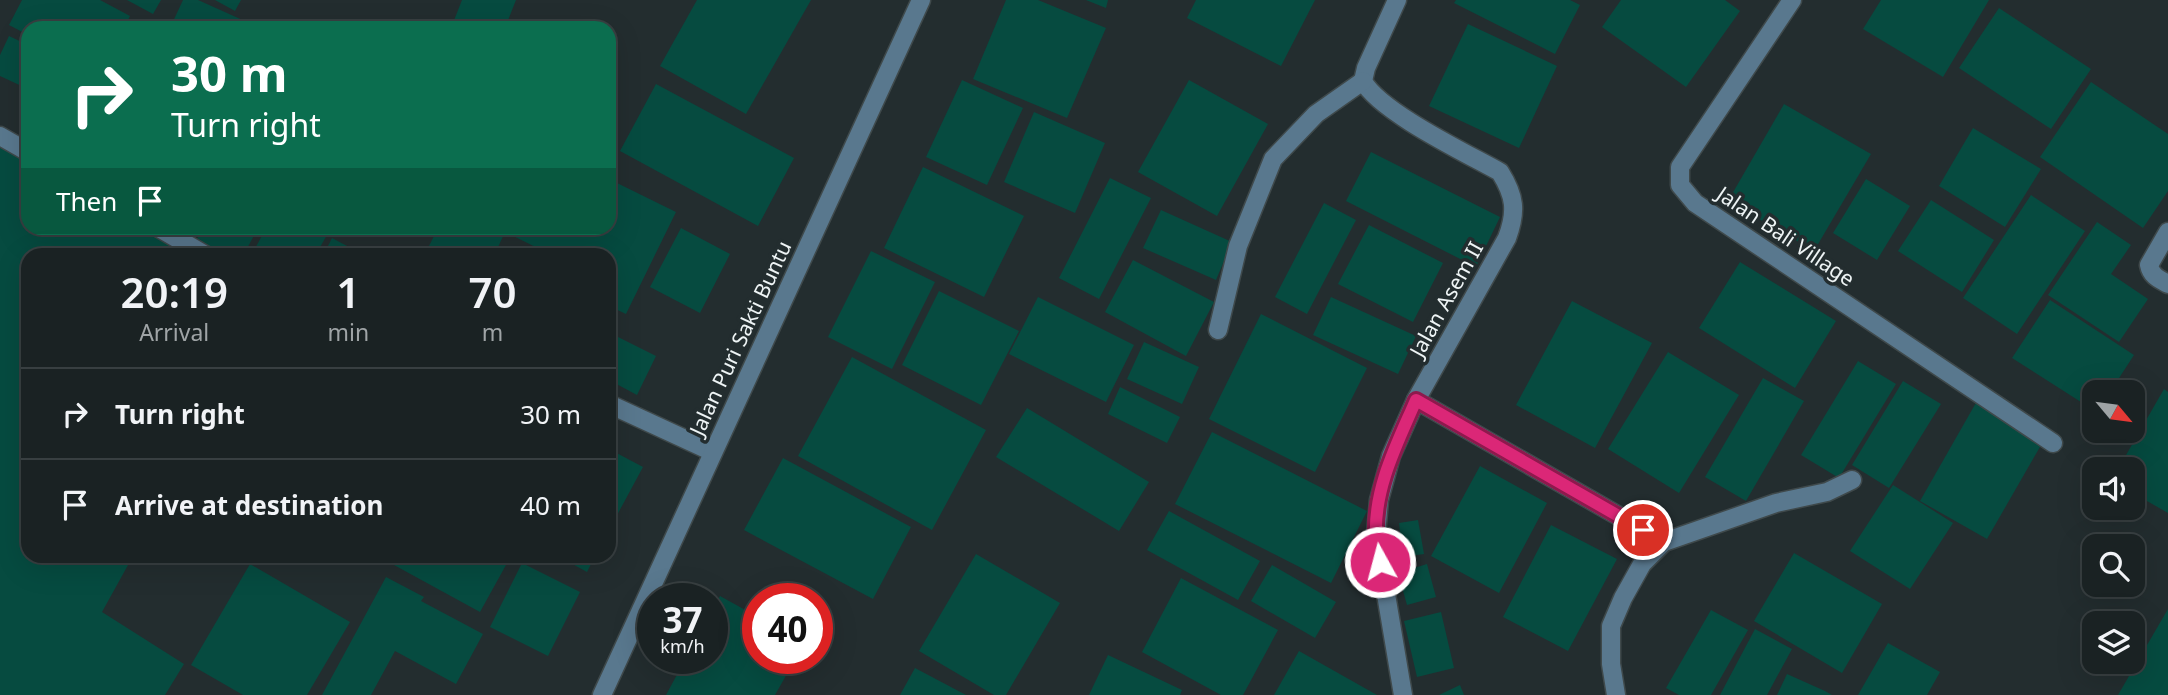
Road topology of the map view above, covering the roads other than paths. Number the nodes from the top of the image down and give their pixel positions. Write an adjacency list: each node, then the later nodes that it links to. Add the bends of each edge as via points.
1 (920, 0): 15 (street, Jalan Puri Sakti Buntu)
2 (1397, 0): 4 (street)
3 (1792, 0): 14 (street, Jalan Bali Village, via 1680,167 1680,185 1695,203)
4 (1363, 81): 11 (street, via 1316,114 1273,159 1238,246); 12 (street, Jalan Asem II, via 1386,106 1500,172 1513,201 1507,238)
5 (0, 136): 6 (street)
6 (21, 148)
7 (2168, 232): 10 (street, via 2149,265 2155,277)
8 (171, 235): 9 (street)
9 (193, 248)
10 (2168, 284)
11 (1218, 330)
12 (1416, 400): 17 (street); 19 (street, Jalan Asem II, via 1391,456 1379,500 1376,535)
13 (616, 407): 15 (street)
14 (2053, 443)
15 (713, 452): 18 (street, Jalan Puri Sakti Buntu)
16 (1852, 480): 17 (street, via 1827,492 1776,503)
17 (1664, 542): 20 (street, via 1642,564 1611,626)
18 (602, 695)
19 (1403, 695)
20 (1616, 695)

